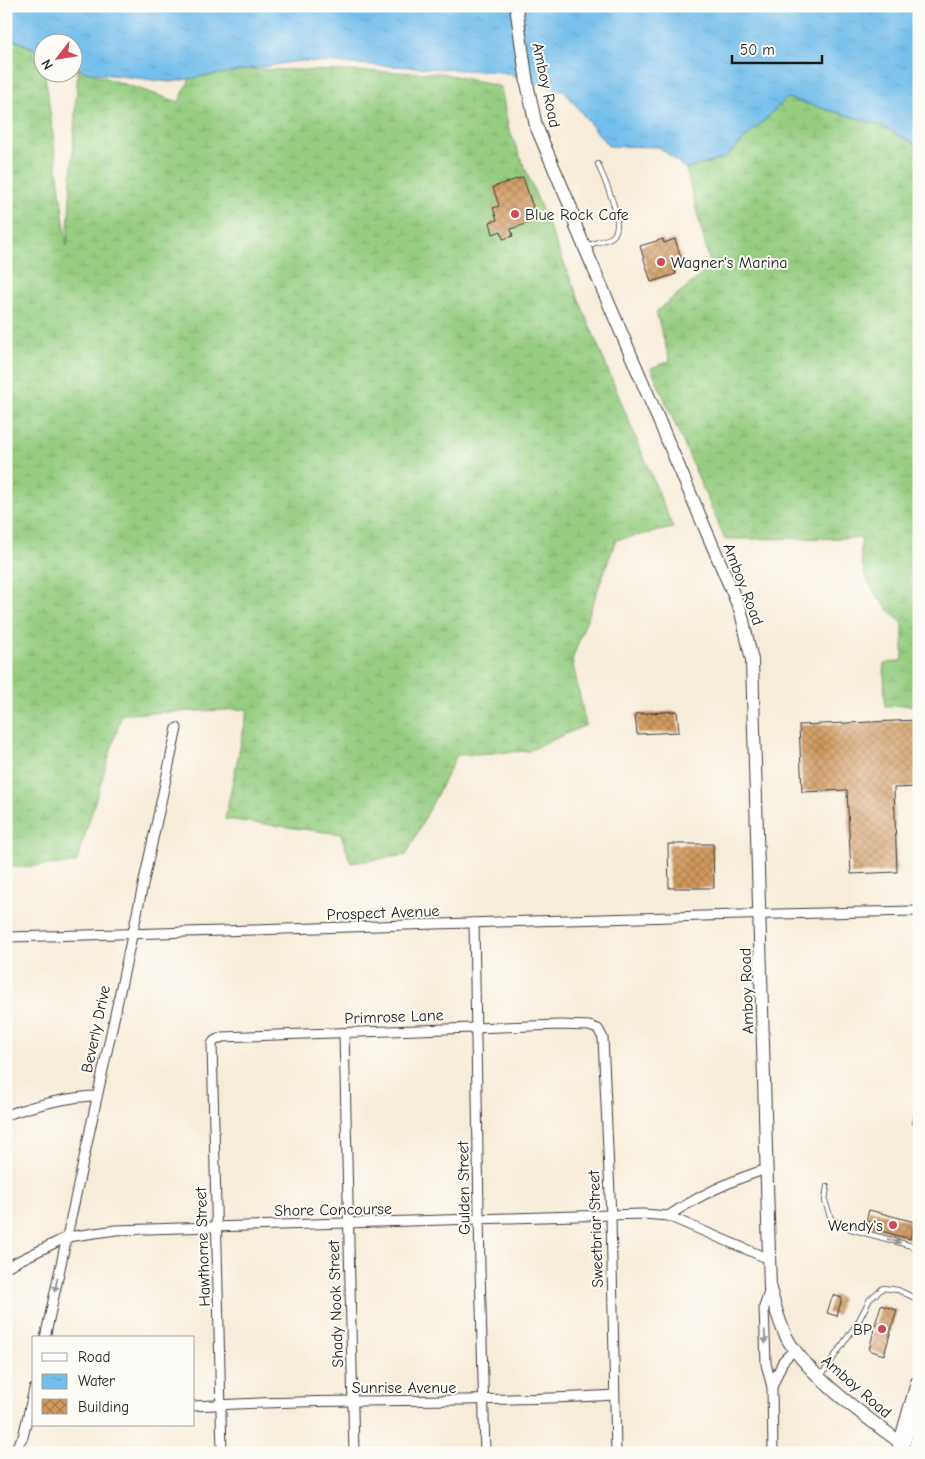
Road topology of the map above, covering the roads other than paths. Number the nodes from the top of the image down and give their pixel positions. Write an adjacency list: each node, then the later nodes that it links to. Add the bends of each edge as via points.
1 (517, 11): 3 (main road, Amboy Road, via 536,126)
2 (598, 164): 3 (lane, via 619,220 611,238)
3 (585, 246): 6 (main road, Amboy Road, via 741,612 747,633 752,660)
4 (177, 728): 8 (street, Beverly Drive)
5 (919, 911): 6 (street, Prospect Avenue)
6 (760, 914): 7 (street, Prospect Avenue); 16 (main road, Amboy Road)
7 (474, 923): 8 (street, Prospect Avenue); 11 (street, Gulden Street)
8 (132, 934): 9 (street, Prospect Avenue); 14 (street, Beverly Drive)
9 (6, 937)
10 (576, 1026): 11 (street, Primrose Lane); 19 (street, Sweetbriar Street, via 598,1029 603,1038)
11 (475, 1028): 12 (street, Primrose Lane); 20 (street, Gulden Street)
12 (344, 1033): 13 (street, Primrose Lane, via 222,1038); 21 (street, Shady Nook Street)
13 (214, 1041): 22 (street, Hawthorne Street)
14 (96, 1096): 15 (street, via 74,1096); 23 (street, Beverly Drive)
15 (6, 1115)
16 (767, 1168): 18 (street, Shore Concourse, via 732,1179); 25 (main road, Amboy Road)
17 (827, 1186): 24 (lane, one-way to 24, via 825,1201 831,1219 851,1229)
18 (668, 1216): 19 (street, Shore Concourse); 25 (street, Shore Concourse)
19 (611, 1217): 20 (street, Shore Concourse); 34 (street, Sweetbriar Street)
20 (479, 1220): 21 (street, Shore Concourse); 36 (street, Gulden Street)
21 (347, 1223): 22 (street, Shore Concourse); 37 (street, Shady Nook Street)
22 (217, 1226): 23 (street, Shore Concourse, via 116,1230); 38 (street, Hawthorne Street)
23 (67, 1237): 26 (street, Shore Concourse); 29 (street, Beverly Drive, one-way to 29)
24 (919, 1248)
25 (769, 1259): 27 (main road, Amboy Road)
26 (6, 1267)
27 (770, 1289): 30 (main road, Amboy Road, via 781,1325); 33 (street, Amboy Road, one-way to 33, via 764,1307 766,1364)
28 (919, 1300): 31 (lane, via 898,1290 883,1288 870,1299)
29 (45, 1336)
30 (795, 1349): 31 (main road, Amboy Road); 33 (street, Amboy Road, via 784,1361)
31 (820, 1377): 41 (main road, Amboy Road)
32 (919, 1383): 41 (highway)
33 (772, 1388): 47 (street, Amboy Road)
34 (614, 1395): 36 (street, Sunrise Avenue); 46 (street, Sweetbriar Street)
35 (32, 1398): 42 (street, via 23,1437)
36 (485, 1400): 37 (street, Sunrise Avenue); 45 (street, Gulden Street)
37 (353, 1402): 38 (street, Sunrise Avenue); 44 (street, Shady Nook Street)
38 (222, 1404): 39 (street, Sunrise Avenue); 43 (street, Hawthorne Street)
39 (195, 1406)
40 (919, 1442): 41 (highway)
41 (907, 1450)
42 (12, 1453)
43 (222, 1453)
44 (354, 1453)
45 (486, 1453)
46 (616, 1453)
47 (773, 1453)

